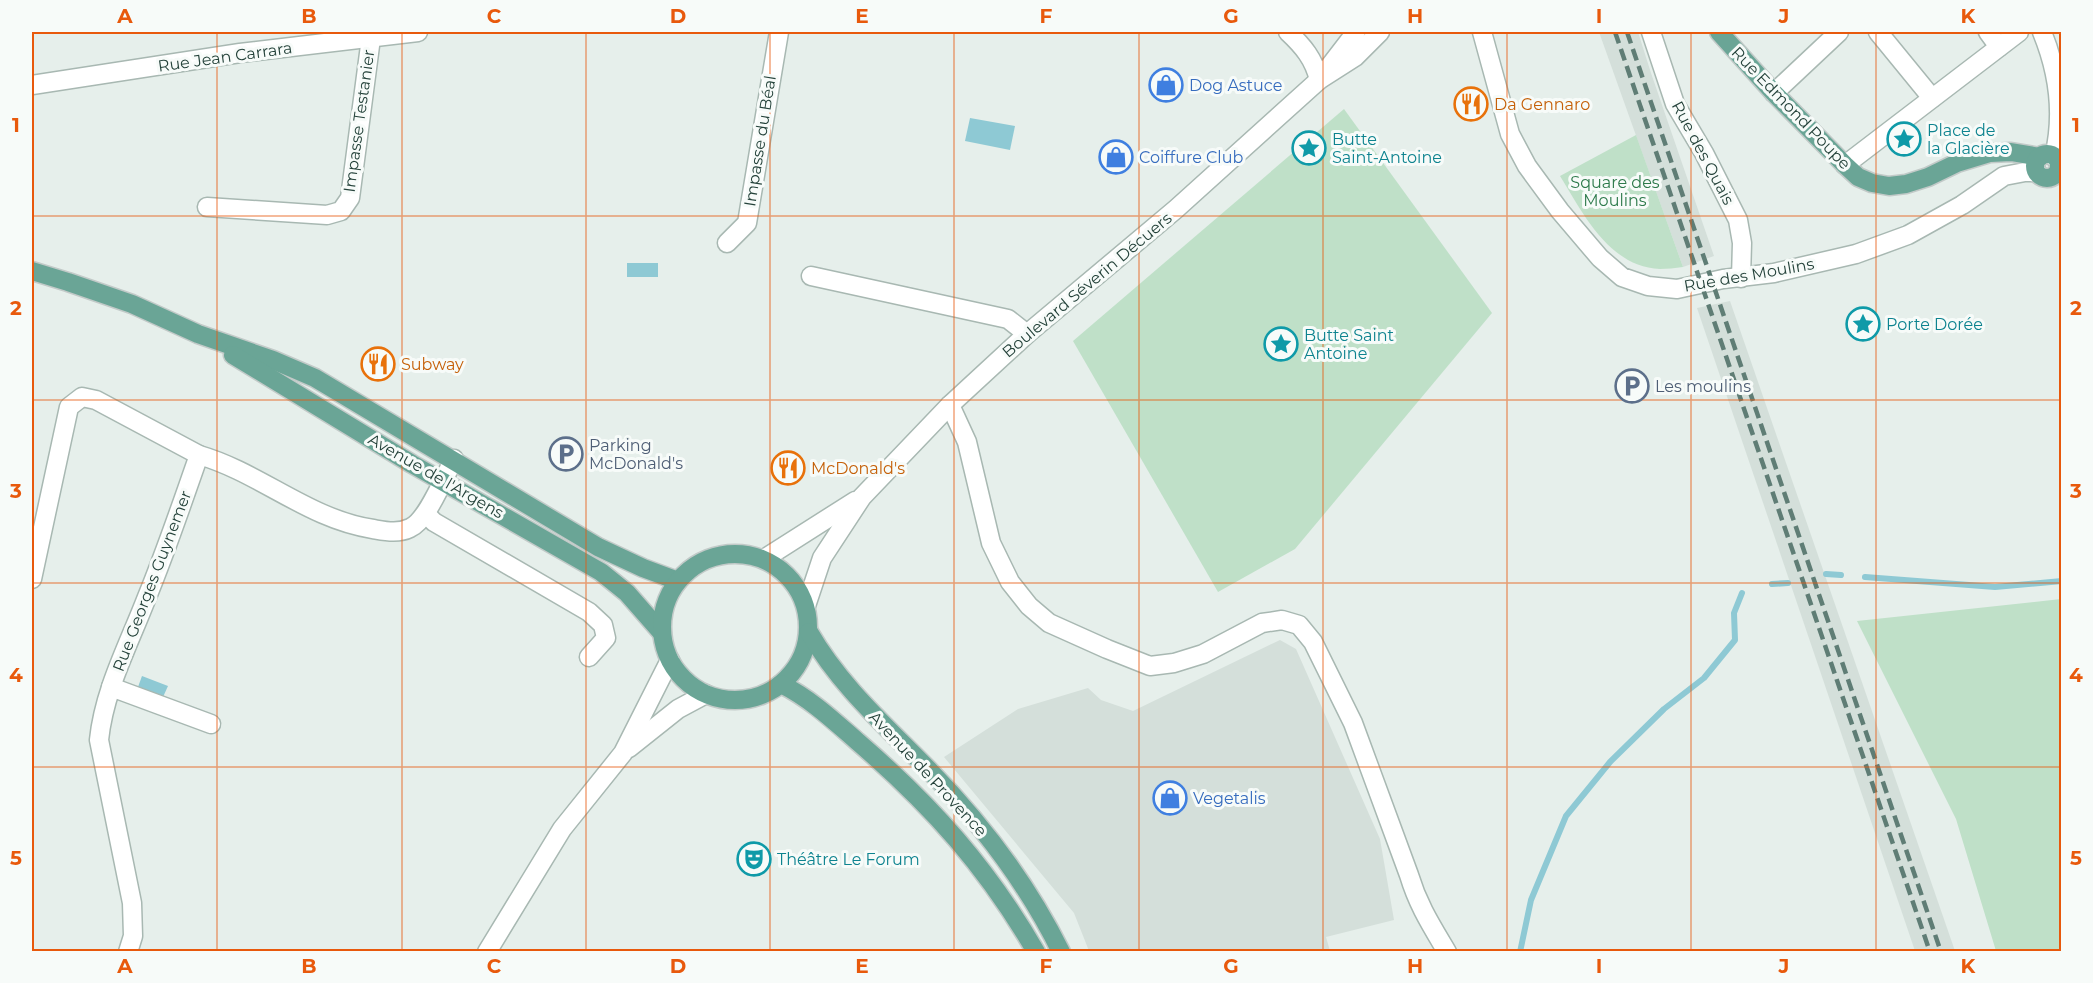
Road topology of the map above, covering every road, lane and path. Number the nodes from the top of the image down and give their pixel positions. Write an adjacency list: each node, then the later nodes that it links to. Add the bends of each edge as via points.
1 (418, 32): 14 (street, Rue Jean Carrara)
2 (779, 32): 24 (street, Impasse du Béal, via 747,223)
3 (1288, 32): 17 (street, via 1304,47)
4 (1356, 32): 17 (street, Boulevard Séverin Décuers)
5 (1380, 32): 17 (street, Boulevard Séverin Décuers, via 1355,57)
6 (1482, 32): 27 (street, Rue des Moulins, via 1501,106 1517,148 1560,211 1600,258 1622,277 1648,286 1677,289)
7 (1651, 32): 27 (street, Rue des Quais, via 1675,104 1738,220)
8 (1719, 32): 19 (main road, Rue Edmond Poupe)
9 (1839, 32): 19 (street)
10 (1878, 32): 20 (street)
11 (1988, 32): 16 (street)
12 (2019, 32): 16 (street)
13 (2042, 32): 22 (street, via 2059,98 2060,123)
14 (371, 38): 15 (street, Rue Jean Carrara); 23 (street, Impasse Testanier, via 350,198 341,211 327,215)
15 (268, 41): 18 (street, Rue Jean Carrara)
16 (1999, 47): 20 (street)
17 (1319, 80): 29 (street, Boulevard Séverin Décuers, via 1176,210)
18 (32, 85)
19 (1774, 93): 21 (main road, Rue Edmond Poupe)
20 (1932, 98): 21 (street)
21 (1845, 165): 22 (main road, Rue Edmond Poupe, via 1858,177 1889,186 1928,177 1990,153 2011,152)
22 (2052, 169): 27 (street, Rue des Moulins, via 2004,176 1908,235 1856,254)
23 (207, 207)
24 (727, 243)
25 (32, 272): 28 (main road, Avenue de l'Argens, via 132,304)
26 (811, 276): 29 (street, via 1008,319)
27 (1741, 278)
28 (198, 334): 32 (main road, Avenue de l'Argens, via 315,378); 33 (main road, Avenue de l'Argens)
29 (1027, 334): 30 (street, Boulevard Séverin Décuers)
30 (950, 405): 34 (street, Boulevard Séverin Décuers); 53 (street, via 967,442 991,543 1010,582 1049,623 1150,666 1203,654 1262,623 1282,620 1299,625 1313,642 1353,723 1415,896)
31 (200, 455): 35 (street, via 349,525 391,532 410,528); 37 (street, via 100,402 82,397 69,407); 45 (street, Rue Georges Guynemer)
32 (454, 459): 33 (street); 38 (main road, Avenue de l'Argens, via 598,547)
33 (442, 481): 35 (street); 41 (main road, Avenue de l'Argens, via 601,572 627,592)
34 (862, 497): 36 (street, Boulevard Séverin Décuers); 39 (street, Boulevard Séverin Décuers, via 822,558)
35 (426, 514): 42 (street, via 589,612 603,625 606,638)
36 (764, 560): 38 (main road, via 746,554 708,558); 39 (main road, via 796,586)
37 (32, 579)
38 (678, 581): 41 (main road, via 665,605)
39 (806, 606): 40 (main road)
40 (809, 632): 44 (main road, via 795,670); 52 (main road, Avenue de Provence, via 857,698 931,772 998,850)
41 (662, 633): 43 (main road)
42 (590, 657)
43 (669, 660): 46 (main road, via 691,686); 48 (street)
44 (782, 684): 46 (main road, via 753,699 737,701); 51 (main road, Avenue de Provence, via 810,701 939,817 979,865)
45 (111, 687): 47 (street); 49 (street, Rue Georges Guynemer, via 99,740 132,903 133,936)
46 (706, 694): 48 (street, via 678,709)
47 (211, 724)
48 (623, 753): 50 (street, via 562,829)
49 (128, 951)
50 (487, 951)
51 (1036, 951)
52 (1061, 951)
53 (1447, 951)

